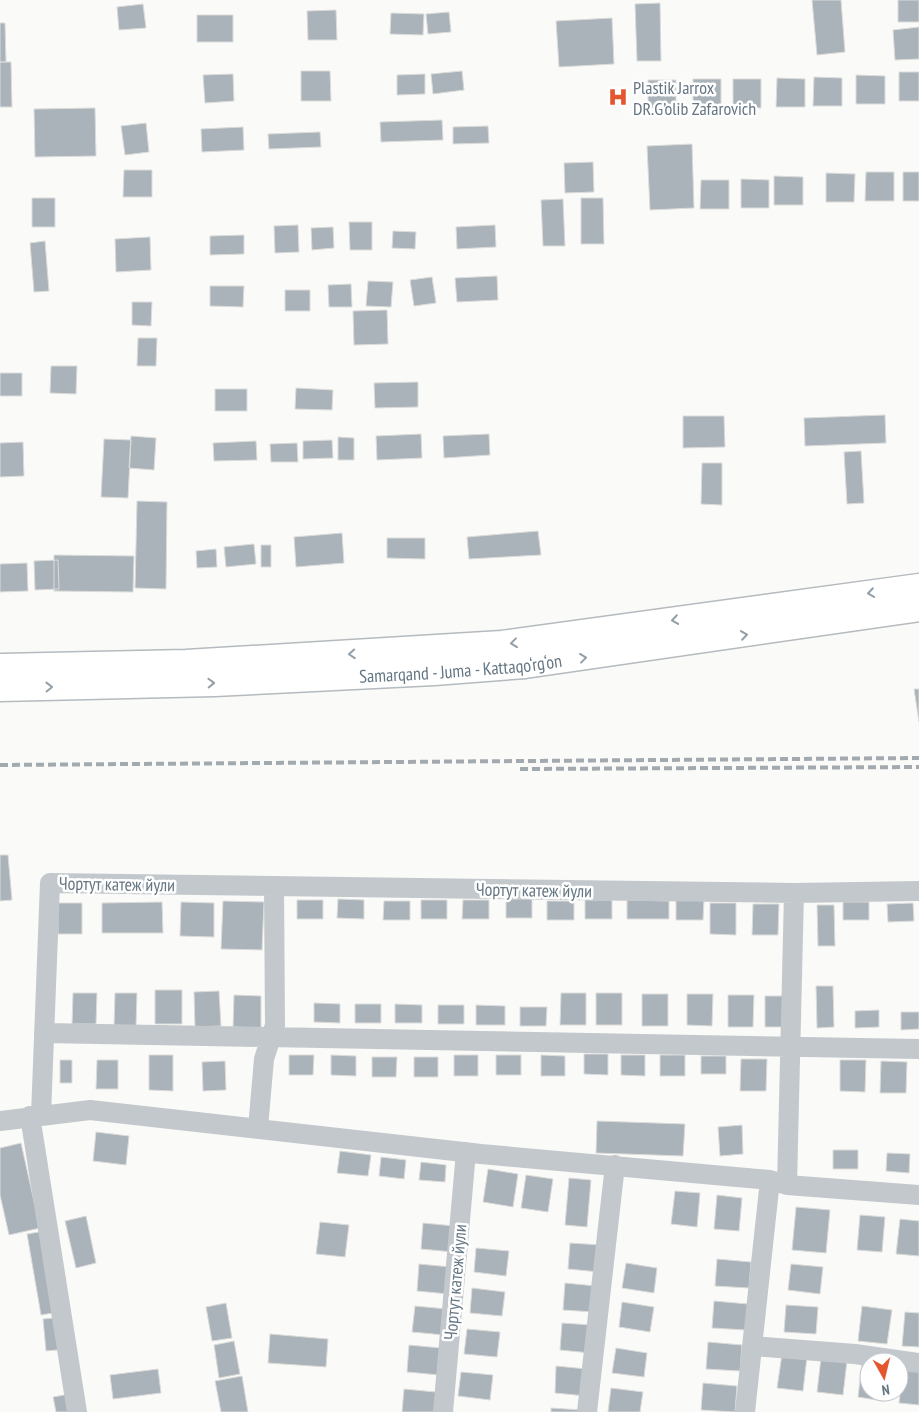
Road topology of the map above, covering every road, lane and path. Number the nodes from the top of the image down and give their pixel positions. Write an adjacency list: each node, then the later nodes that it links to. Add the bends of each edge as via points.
1 (919, 587): 3 (main road, Samarqand - Juma - Kattaqo‘rg‘on, one-way to 3, via 502,644 186,663)
2 (919, 608): 4 (main road, Samarqand - Juma - Kattaqo‘rg‘on, one-way to 2, via 214,683 525,665)
3 (0, 667)
4 (0, 688)
5 (274, 886): 7 (street, Чортут катеж йули); 8 (street, Чортут катеж йули, via 50,883); 9 (street, via 275,1025)
6 (919, 891): 7 (street, Чортут катеж йули)
7 (794, 893): 10 (street)
8 (44, 1033): 9 (street); 12 (street, Чортут катеж йули)
9 (271, 1036): 10 (street); 14 (street, via 264,1059)
10 (791, 1047): 11 (street); 17 (street)
11 (919, 1049)
12 (36, 1116): 13 (street); 14 (street, via 90,1110); 21 (street, Чортут катеж йули)
13 (0, 1121)
14 (258, 1128): 15 (street)
15 (466, 1152): 16 (street); 22 (street, Чортут катеж йули)
16 (615, 1165): 17 (street); 23 (street)
17 (779, 1183): 18 (street); 19 (street)
18 (919, 1195)
19 (753, 1346): 20 (street); 24 (street)
20 (919, 1363)
21 (77, 1412)
22 (443, 1412)
23 (587, 1412)
24 (745, 1412)

